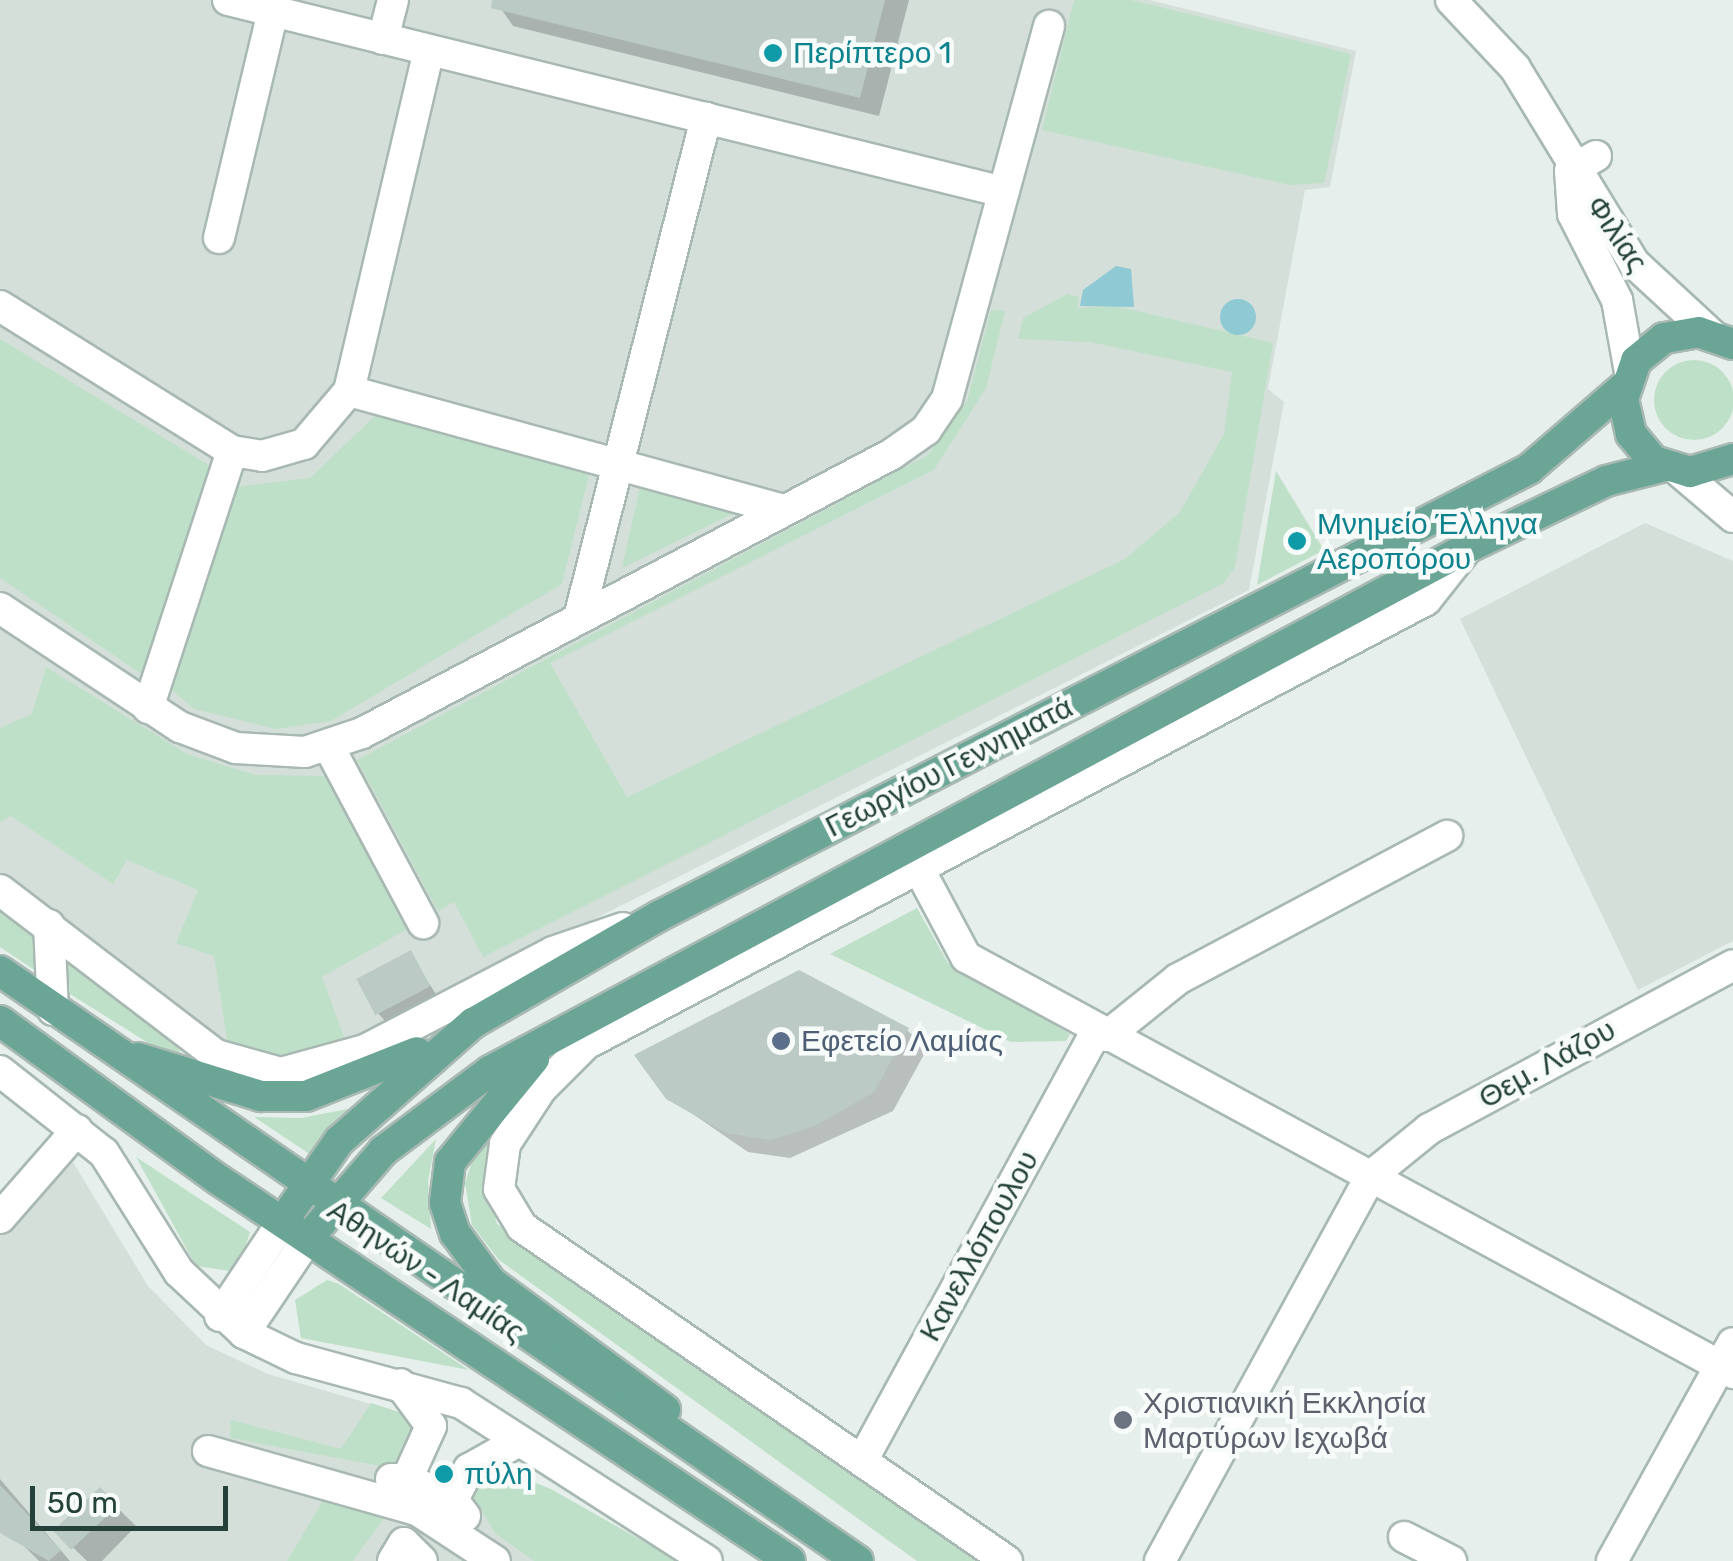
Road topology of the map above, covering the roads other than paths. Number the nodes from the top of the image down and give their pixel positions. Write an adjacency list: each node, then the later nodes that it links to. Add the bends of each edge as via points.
1 (228, 0): 5 (street)
2 (393, 0): 9 (street)
3 (1450, 0): 8 (street, Φιλίας)
4 (1493, 0): 8 (street)
5 (273, 11): 6 (street); 14 (street)
6 (334, 13): 9 (street)
7 (1049, 26): 13 (street)
8 (1486, 31): 12 (street, Φιλίας)
9 (384, 39): 10 (street)
10 (429, 50): 11 (street); 18 (street)
11 (706, 118): 13 (street); 21 (street)
12 (1583, 163): 16 (street, Φιλίας, via 1652,283); 17 (street, Φιλίας, via 1573,214 1625,325)
13 (1004, 192): 23 (street, via 963,354 926,430)
14 (218, 238)
15 (1, 308): 19 (street)
16 (1725, 339): 17 (main road, Γεωργίου Γεννηματά, via 1664,338)
17 (1627, 380): 22 (main road, via 1630,434); 33 (main road, Γεωργίου Γεννηματά, via 1529,469)
18 (349, 391): 19 (street, via 304,444 262,456); 21 (street)
19 (232, 452): 28 (street)
20 (1733, 460): 22 (main road, Γεωργίου Γεννηματά)
21 (618, 462): 23 (street); 27 (street)
22 (1672, 469): 24 (street); 25 (main road, Γεωργίου Γεννηματά, via 1606,481)
23 (781, 509): 27 (street)
24 (1733, 517)
25 (1467, 548): 31 (street, via 1426,600); 40 (main road, Γεωργίου Γεννηματά)
26 (0, 608): 28 (street)
27 (581, 610): 29 (street)
28 (148, 708): 29 (street, via 236,748)
29 (329, 747): 34 (street)
30 (1446, 836): 42 (street, via 1178,979)
31 (920, 869): 42 (street, via 962,953); 56 (street, via 586,1044 526,1108 498,1171 504,1205 522,1227)
32 (0, 890): 35 (street)
33 (659, 916): 35 (street, via 554,952 365,1050 281,1073 216,1055); 41 (main road, Γεωργίου Γεννηματά)
34 (423, 923)
35 (50, 925): 38 (street)
36 (1733, 964): 46 (street, Θεμ. Λάζου, via 1428,1129)
37 (0, 971): 38 (main road, Αθηνών - Λαμίας)
38 (52, 1010): 43 (main road, Αθηνών - Λαμίας)
39 (0, 1022): 50 (main road, Αθηνών - Λαμίας)
40 (578, 1022): 48 (main road, Γεωργίου Γεννηματά, via 438,1102); 59 (main road, via 510,1081 458,1144 444,1189 450,1218 490,1282 699,1434)
41 (473, 1023): 43 (main road, via 344,1087 306,1096 220,1086); 47 (main road, Γεωργίου Γεννηματά, via 382,1098)
42 (1102, 1033): 46 (street); 56 (street, Κανελλόπουλου)
43 (97, 1042): 47 (main road, Αθηνών - Λαμίας)
44 (0, 1071): 45 (street)
45 (77, 1130): 49 (street); 51 (street, via 120,1173 179,1272)
46 (1370, 1177): 52 (street); 72 (street)
47 (306, 1188): 48 (main road, Αθηνών - Λαμίας); 50 (main road, Γεωργίου Γεννηματά)
48 (332, 1206): 50 (main road, Γεωργίου Γεννηματά); 59 (main road, Αθηνών - Λαμίας)
49 (0, 1218)
50 (295, 1230): 51 (street); 68 (main road, Αθηνών - Λαμίας)
51 (232, 1324): 53 (street, via 296,1358)
52 (1729, 1360): 74 (street)
53 (398, 1382): 54 (street, via 461,1403); 57 (street, via 431,1426)
54 (519, 1441): 60 (street, via 469,1469); 67 (street)
55 (208, 1452): 58 (street)
56 (862, 1461): 71 (street)
57 (406, 1479): 58 (street); 60 (street)
58 (328, 1482): 60 (street)
59 (743, 1488): 61 (main road, Αθηνών - Λαμίας)
60 (435, 1509): 65 (street); 66 (street)
61 (810, 1531): 69 (main road, Αθηνών - Λαμίας); 70 (main road)
62 (1404, 1537): 73 (street)
63 (393, 1561): 64 (street, via 404,1543)
64 (422, 1561)
65 (496, 1561)
66 (515, 1561)
67 (707, 1561)
68 (790, 1561)
69 (858, 1561)
70 (878, 1561)
71 (1008, 1561)
72 (1160, 1561)
73 (1451, 1561)
74 (1612, 1561)

